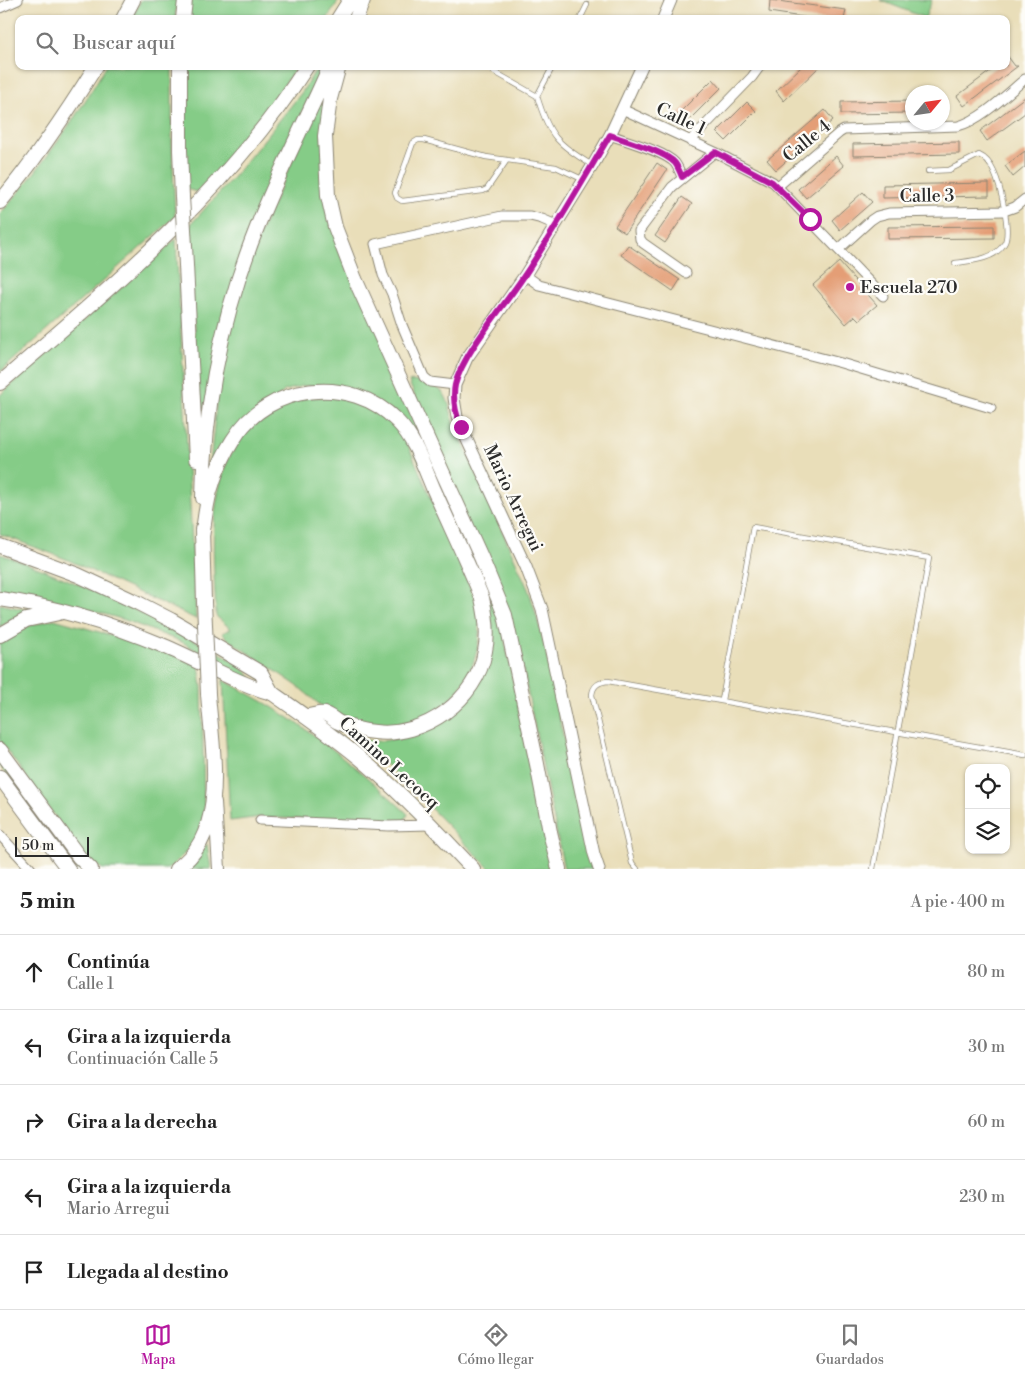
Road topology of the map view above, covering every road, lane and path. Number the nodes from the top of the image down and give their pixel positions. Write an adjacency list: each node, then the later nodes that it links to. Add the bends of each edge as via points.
1 (18, 0): 9 (street)
2 (133, 0): 10 (main road)
3 (185, 0): 11 (main road)
4 (350, 0): 12 (main road)
5 (358, 0): 13 (main road)
6 (363, 0): 14 (main road)
7 (671, 0): 16 (street)
8 (587, 5): 15 (lane)
9 (0, 8)
10 (125, 15)
11 (183, 15)
12 (341, 15)
13 (352, 15)
14 (357, 15)
15 (582, 15)
16 (665, 15)
17 (94, 70): 39 (main road, via 66,116)
18 (180, 70): 50 (main road, bridge, via 179,141 197,505)
19 (304, 70): 47 (main road, via 240,157 167,235)
20 (328, 70): 50 (main road, via 258,224 226,320 206,429)
21 (339, 70): 72 (main road, via 330,99 325,136 328,196 335,227 355,280 502,607)
22 (491, 70): 27 (lane)
23 (551, 70): 27 (lane)
24 (640, 70): 28 (street, Mario Arregui)
25 (757, 70): 30 (street)
26 (1025, 79): 37 (street, Calle 4, via 982,113 958,126 844,130)
27 (537, 96): 33 (lane, via 542,115 555,139)
28 (622, 109): 29 (street, Mario Arregui); 30 (street, Calle 1)
29 (610, 135): 33 (street, Mario Arregui); 35 (street, via 669,158)
30 (690, 141): 31 (street, Calle 1)
31 (715, 152): 35 (street); 37 (street, Calle 1)
32 (507, 160): 32 (lane, via 418,140 413,143 395,192 402,201 479,192 487,189); 36 (lane, via 556,167)
33 (593, 165): 36 (street, Mario Arregui)
34 (928, 171): 40 (lane, via 949,170 982,156 994,171)
35 (682, 177): 44 (street, via 638,235 643,243)
36 (584, 180): 41 (street, Mario Arregui)
37 (778, 186): 42 (street, Calle 1)
38 (1025, 199): 40 (street, Calle 3)
39 (0, 202)
40 (1004, 211): 42 (street, Calle 3, via 883,215 871,220); 43 (lane, via 1008,236 1001,249 984,258)
41 (556, 225): 45 (street, Mario Arregui); 48 (street, via 530,216 502,216 374,244 424,377 430,382)
42 (839, 249): 46 (street, Calle 1)
43 (955, 264)
44 (686, 273)
45 (525, 275): 48 (street, Mario Arregui, via 467,358); 49 (street, via 539,284 841,363)
46 (883, 296)
47 (0, 383)
48 (455, 385): 73 (street, Mario Arregui, via 457,417 542,609)
49 (992, 408)
50 (202, 537): 57 (main road, via 212,484 233,440 252,418 290,395 323,390 354,395 397,420 414,446 482,598 487,633 478,672 470,689 444,713 408,730 376,732 351,727 324,714); 62 (main road, bridge)
51 (0, 546): 55 (main road, via 78,575 171,620 261,673)
52 (0, 599): 53 (main road)
53 (68, 612): 54 (main road, via 26,620); 55 (main road, via 163,646)
54 (0, 635)
55 (272, 693): 57 (main road, Camino Lecocq)
56 (722, 700): 58 (lane); 58 (lane, via 753,527 929,558); 74 (lane, via 608,681 596,684 592,695 632,863)
57 (306, 716): 64 (main road, Camino Lecocq, via 367,764)
58 (899, 733): 60 (lane); 75 (lane)
59 (0, 750): 68 (main road)
60 (1025, 755)
61 (0, 777): 67 (main road)
62 (214, 789): 69 (main road, via 204,835 189,858); 70 (main road)
63 (260, 820): 64 (street, via 389,826)
64 (430, 824): 71 (main road, Camino Lecocq)
65 (0, 835): 66 (street)
66 (31, 869)
67 (68, 869)
68 (91, 869)
69 (176, 869)
70 (219, 869)
71 (473, 869)
72 (559, 869)
73 (599, 869)
74 (637, 869)
75 (873, 869)

